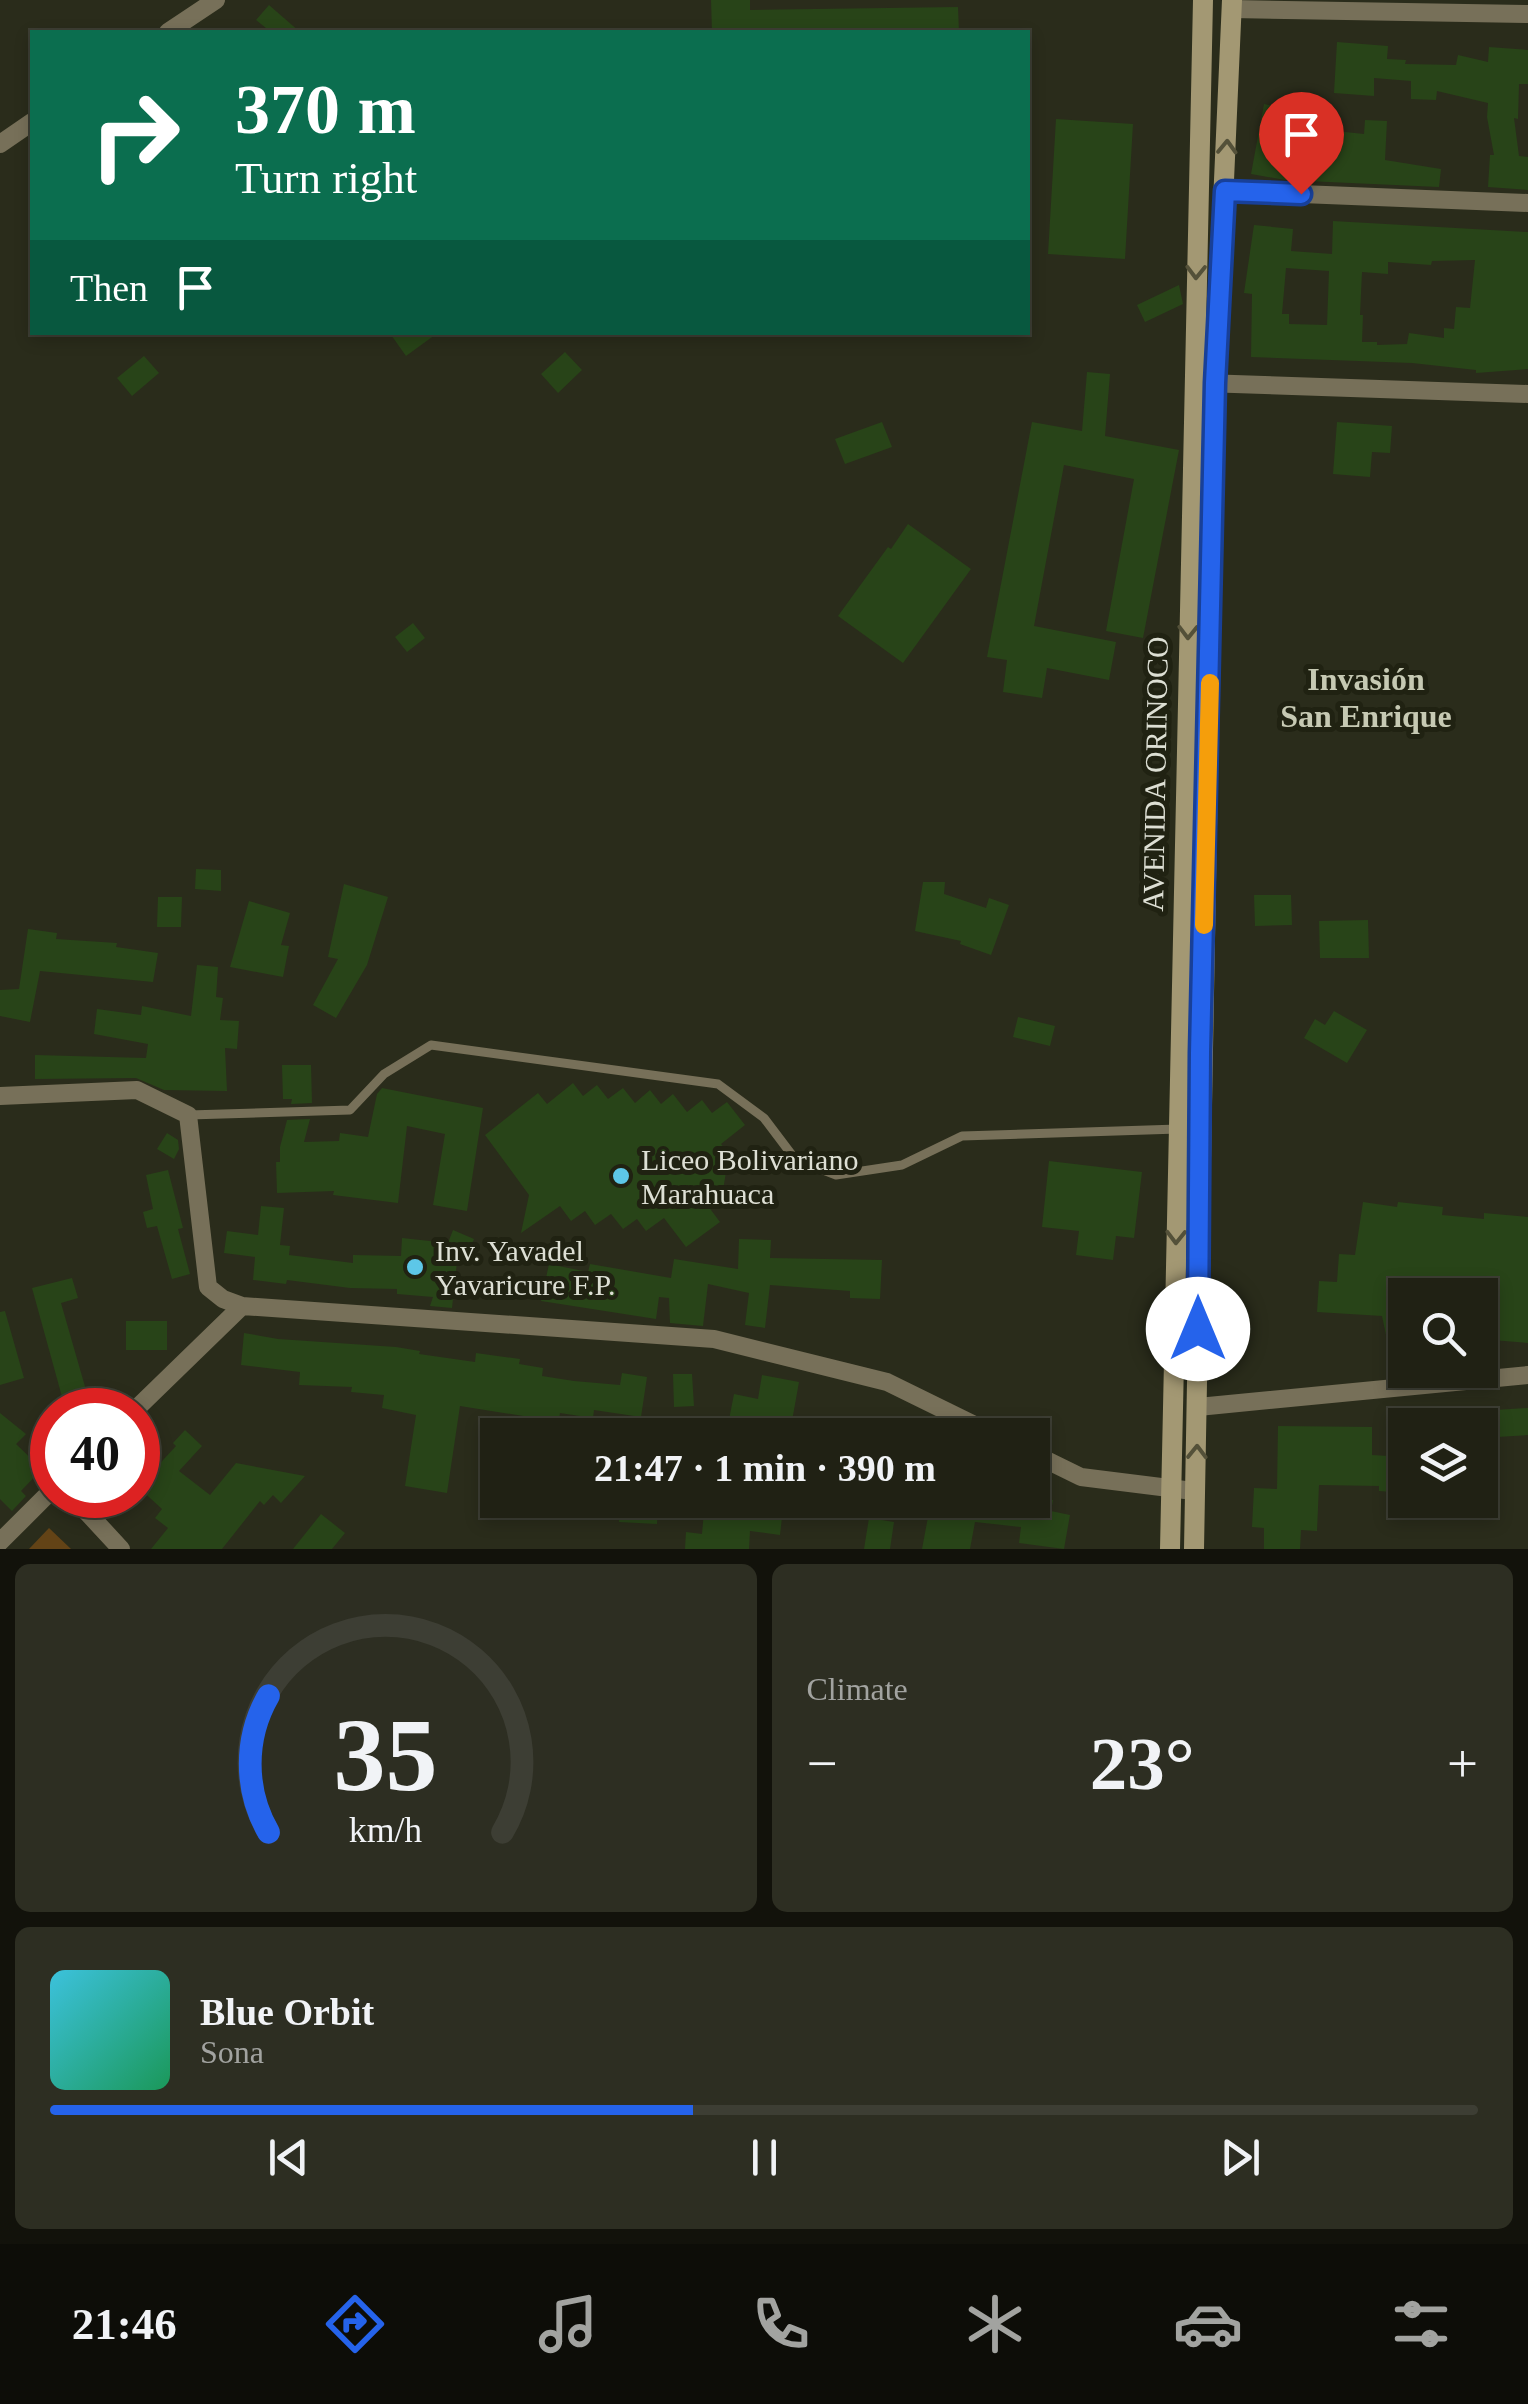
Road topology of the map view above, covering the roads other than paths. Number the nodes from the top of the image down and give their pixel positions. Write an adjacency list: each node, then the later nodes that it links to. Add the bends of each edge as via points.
1 (216, 0): 5 (street)
2 (1202, 0): 10 (street, AVENIDA ORINOCO, one-way to 10)
3 (1232, 4): 4 (street); 8 (street, AVENIDA ORINOCO, one-way to 3)
4 (1528, 14)
5 (171, 30)
6 (30, 123): 7 (street)
7 (0, 144)
8 (1225, 191): 9 (street); 10 (street, AVENIDA ORINOCO)
9 (1528, 203)
10 (1204, 383): 11 (street); 14 (street, AVENIDA ORINOCO, one-way to 14); 18 (street, AVENIDA ORINOCO)
11 (1528, 394)
12 (0, 1096): 13 (street, via 137,1090)
13 (188, 1115): 14 (lane, via 350,1110 384,1074 431,1045 718,1084 764,1118 795,1158 836,1174 902,1165 962,1136); 15 (street, via 208,1287)
14 (1178, 1129): 21 (street, AVENIDA ORINOCO, one-way to 21)
15 (242, 1306): 17 (street); 19 (street, via 714,1339 888,1382)
16 (1528, 1375): 18 (street)
17 (158, 1388)
18 (1198, 1407): 22 (street, AVENIDA ORINOCO, one-way to 18)
19 (961, 1418)
20 (1050, 1463): 21 (street, via 1081,1478)
21 (1171, 1490): 22 (street); 27 (street, AVENIDA ORINOCO)
22 (1196, 1490): 28 (street, AVENIDA ORINOCO)
23 (30, 1512): 25 (street)
24 (92, 1518): 26 (street)
25 (0, 1542)
26 (121, 1549)
27 (1170, 1549)
28 (1194, 1549)

